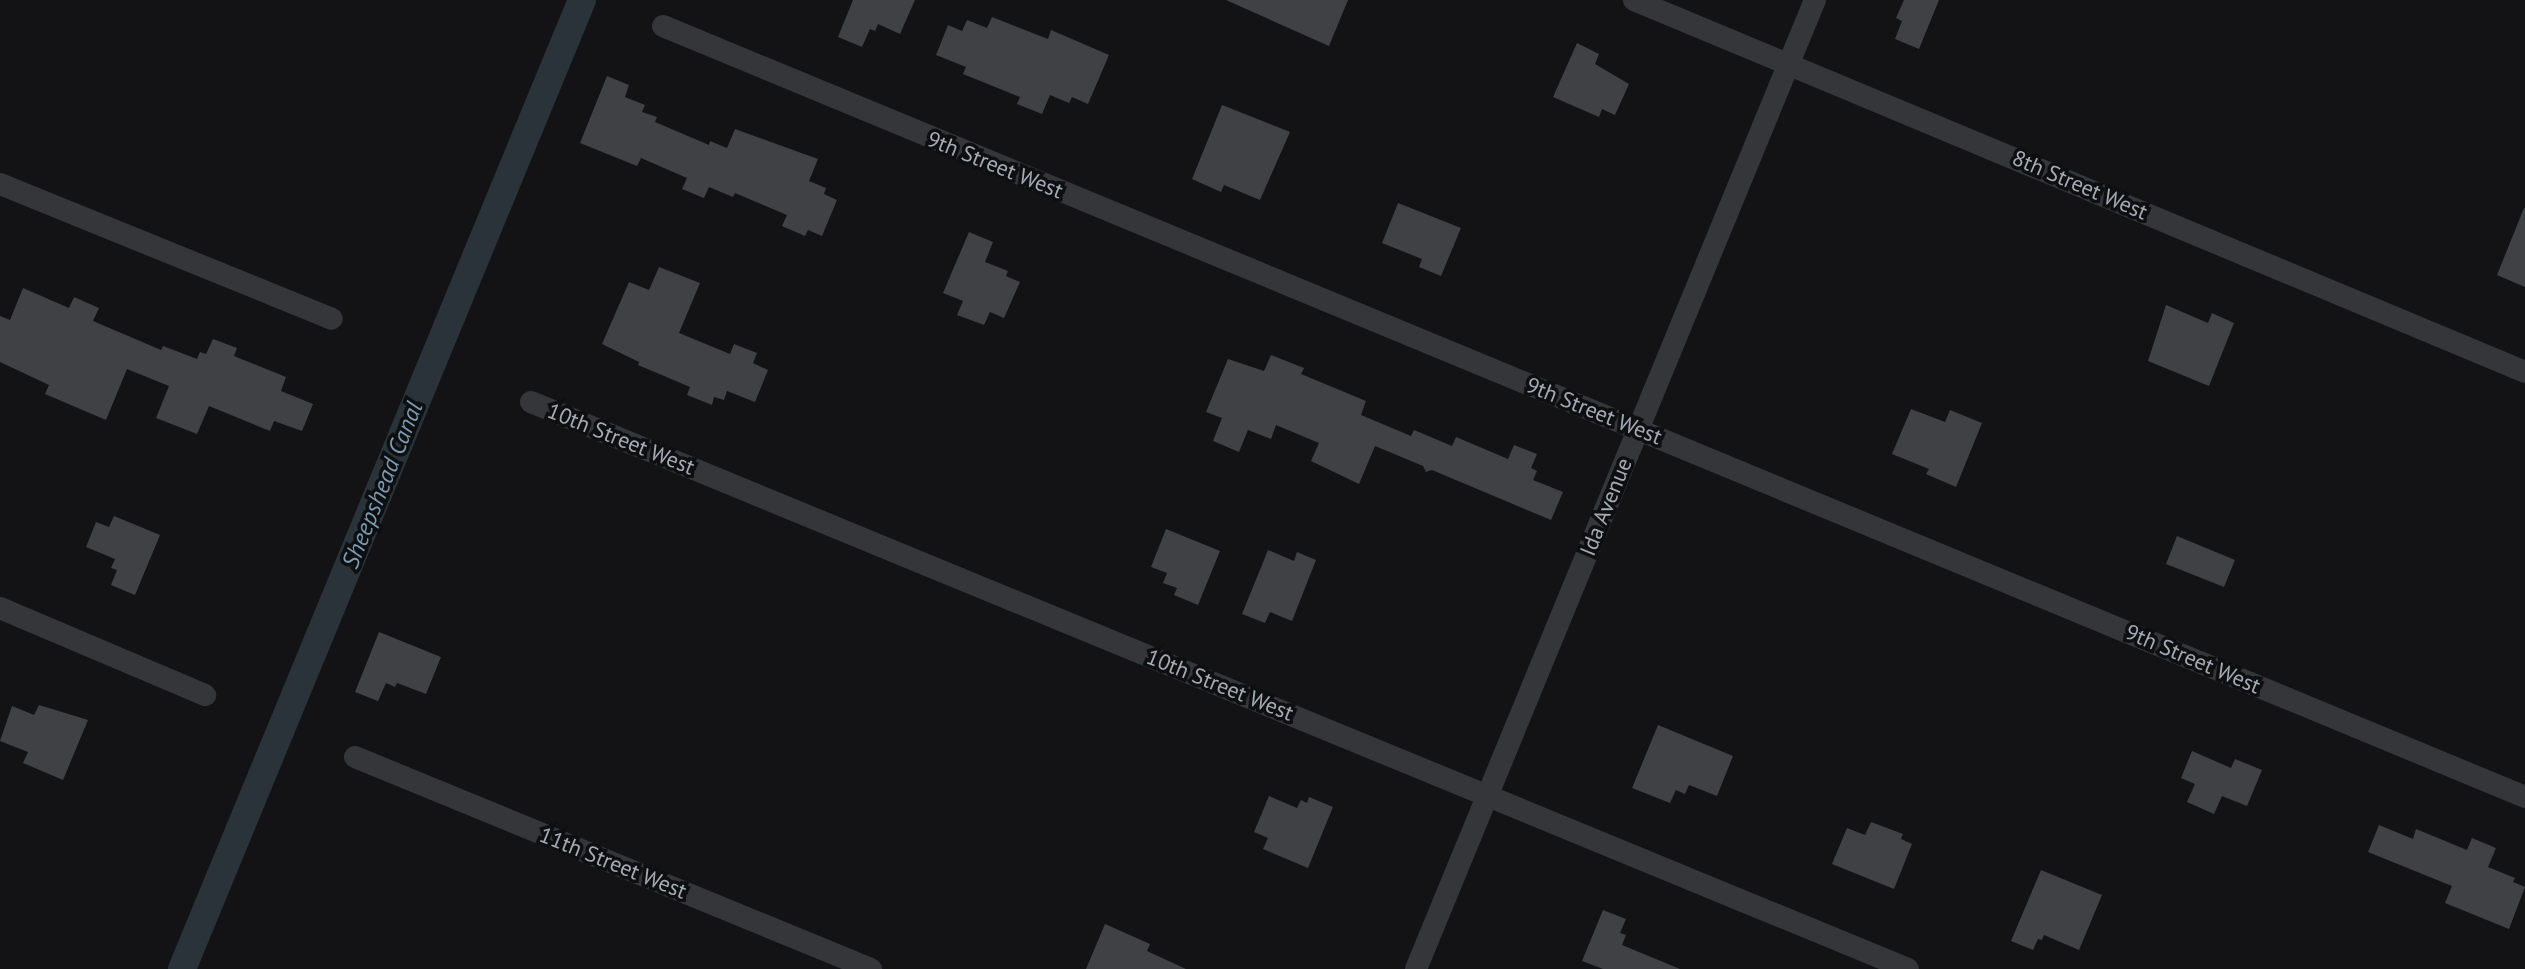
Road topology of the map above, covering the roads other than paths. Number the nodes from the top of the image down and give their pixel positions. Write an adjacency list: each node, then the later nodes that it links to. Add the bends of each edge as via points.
1 (1634, 0): 4 (street, 8th Street West)
2 (1815, 0): 4 (street, Ida Avenue)
3 (663, 26): 9 (street, 9th Street West)
4 (1789, 63): 7 (street, 8th Street West); 9 (street, Ida Avenue)
5 (0, 184): 6 (street)
6 (332, 319)
7 (2525, 372)
8 (531, 402): 13 (street, 10th Street West)
9 (1638, 429): 13 (street, Ida Avenue); 14 (street, 9th Street West)
10 (0, 608): 11 (street)
11 (205, 695)
12 (355, 757): 15 (street, 11th Street West)
13 (1486, 795): 16 (street, Ida Avenue); 17 (street, 10th Street West)
14 (2525, 797)
15 (871, 969)
16 (1416, 969)
17 (1908, 969)

